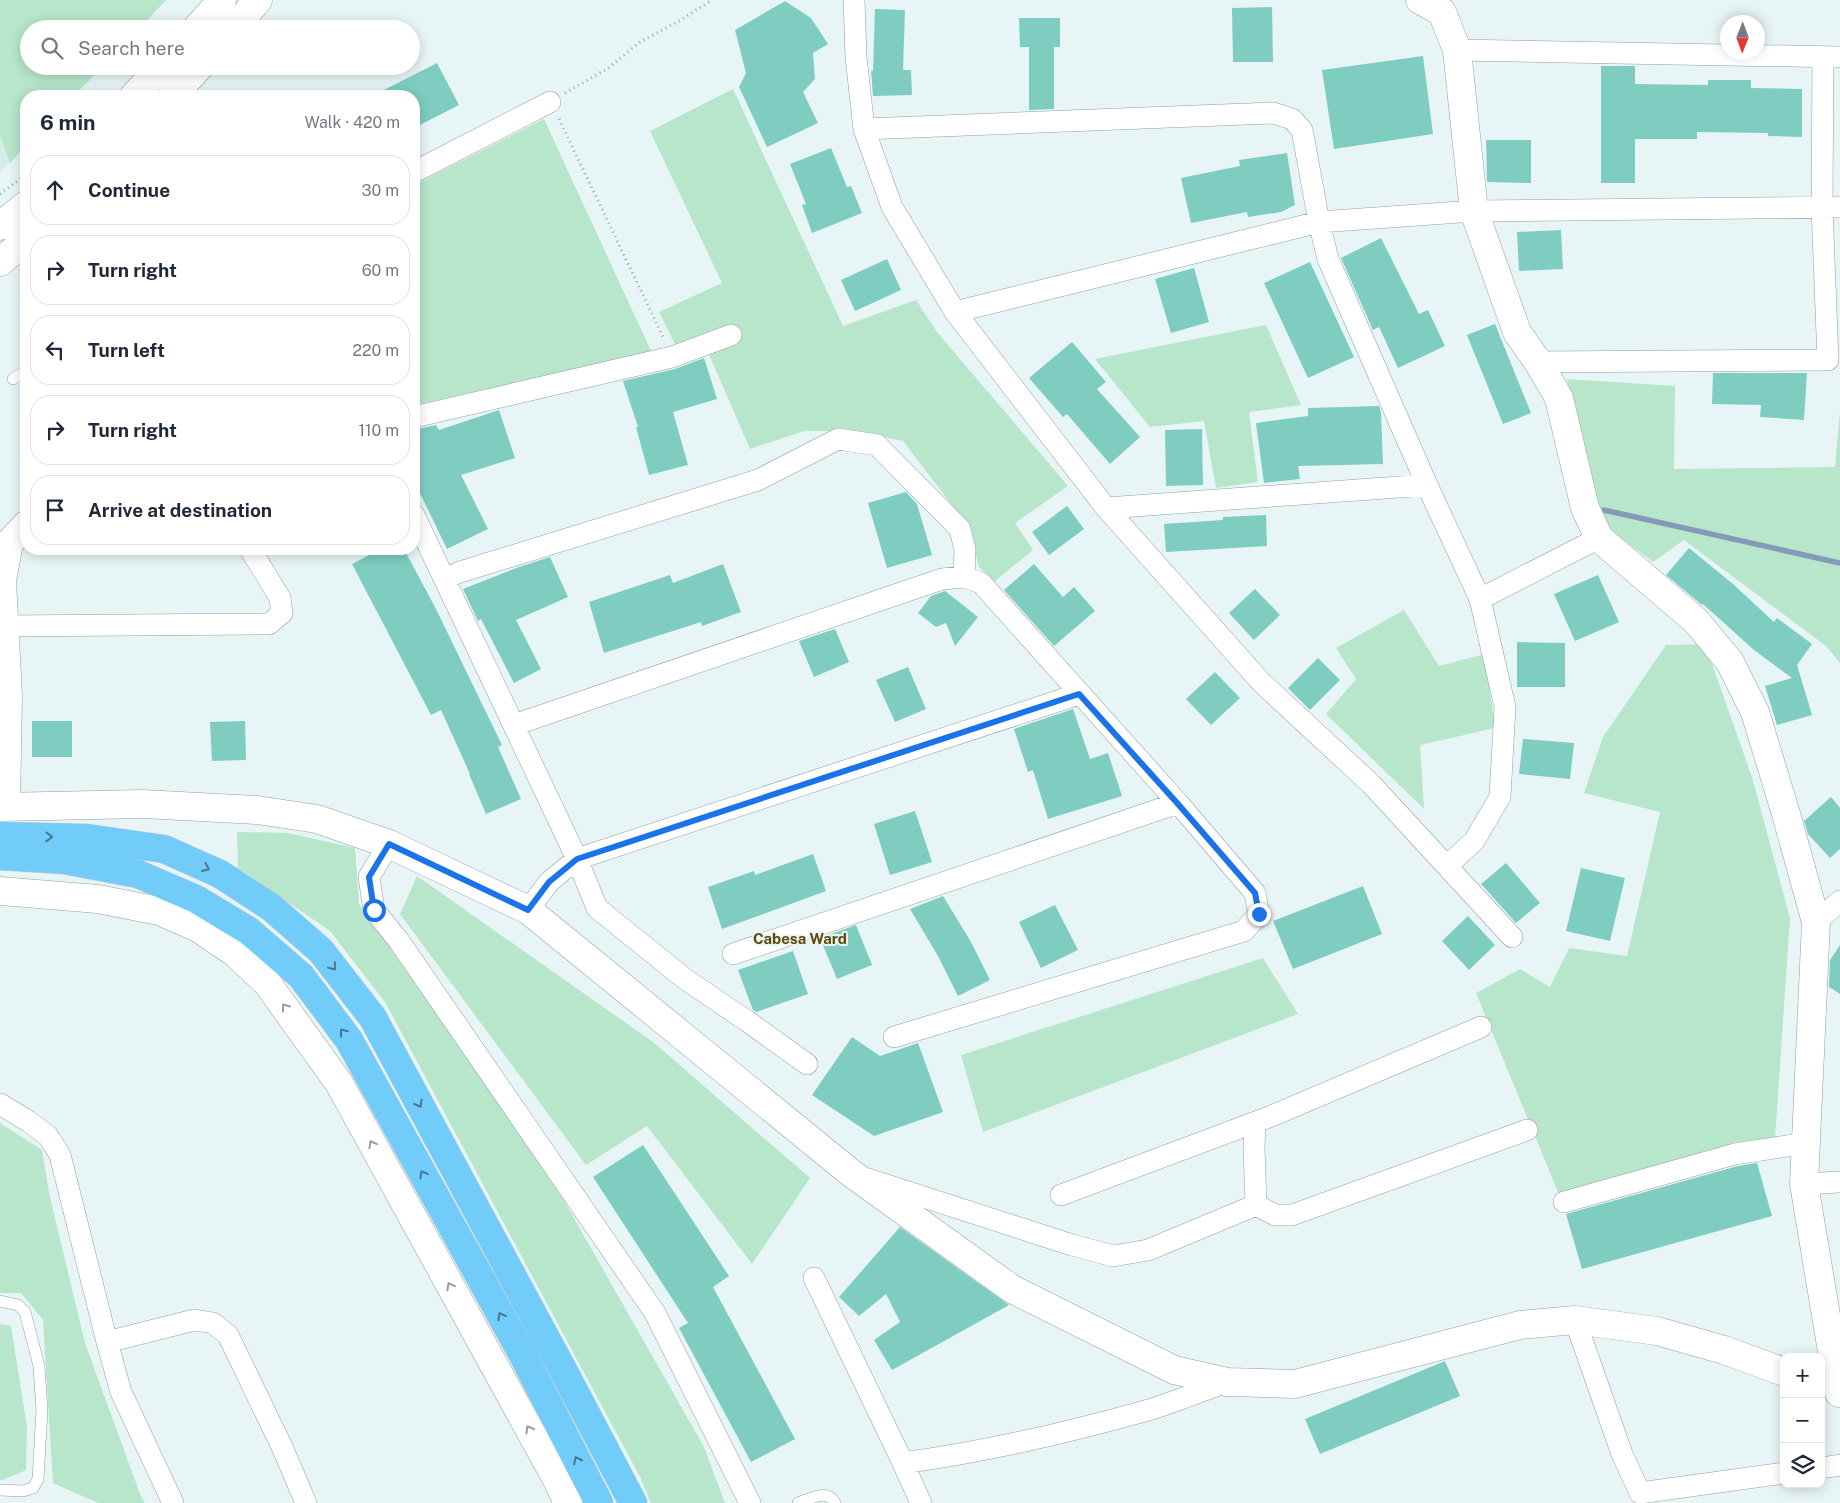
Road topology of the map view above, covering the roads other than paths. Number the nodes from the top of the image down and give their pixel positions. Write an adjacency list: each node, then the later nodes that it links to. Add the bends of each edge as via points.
1 (222, 0): 5 (street)
2 (258, 0): 6 (street)
3 (854, 0): 14 (street)
4 (1420, 0): 7 (street, via 1442,12)
5 (204, 20)
6 (241, 20)
7 (1456, 50): 8 (street); 18 (street)
8 (1831, 57): 16 (street)
9 (154, 75): 11 (street)
10 (192, 75): 12 (street)
11 (140, 90)
12 (178, 90)
13 (550, 102): 15 (street)
14 (864, 129): 19 (street, via 1273,113 1292,119 1302,130); 23 (street, via 892,207)
15 (420, 169)
16 (1831, 207): 18 (street); 25 (street, via 1828,360)
17 (20, 210): 20 (street)
18 (1474, 212): 19 (street); 25 (street, via 1517,332)
19 (1319, 222): 23 (street); 29 (street, via 1328,259)
20 (0, 226)
21 (20, 245): 22 (street)
22 (0, 262)
23 (955, 312): 30 (street)
24 (731, 335): 28 (street, via 672,357)
25 (1538, 362): 33 (street, via 1559,398 1585,508)
26 (20, 375): 27 (lane)
27 (14, 379)
28 (420, 416)
29 (1427, 485): 30 (street); 37 (street)
30 (1106, 508): 47 (street, via 1262,683 1371,784)
31 (420, 528): 36 (street)
32 (20, 531): 38 (street, via 9,543 2,581)
33 (1600, 538): 37 (street); 51 (street, via 1696,621 1730,662 1755,712)
34 (254, 555): 38 (street, via 280,598 282,613 269,624)
35 (964, 576): 36 (street, via 965,550 960,529 877,445 838,439 758,480); 39 (street, via 981,583); 40 (street, via 942,579)
36 (444, 579): 40 (street)
37 (1480, 599): 47 (street, via 1505,707 1500,797 1474,841)
38 (4, 626): 42 (street, via 8,696)
39 (1079, 694): 41 (street); 46 (street)
40 (514, 725): 46 (street)
41 (1178, 804): 53 (street); 55 (street, via 1255,893 1259,914 1244,931)
42 (3, 807): 44 (street, via 143,804 258,810 317,819)
43 (0, 836): 83 (highway, one-way to 83, via 87,838 164,849 220,874 272,908 321,951 372,1018)
44 (389, 844): 50 (street); 84 (street, via 369,877 374,910 399,941 655,1313)
45 (0, 856): 82 (highway, one-way to 45, via 524,1358 349,1040 301,976 249,931 196,899 138,874 64,860)
46 (577, 859): 50 (street, via 549,882); 56 (street, via 597,908 684,978)
47 (1447, 866): 52 (street)
48 (0, 891): 81 (street, one-way to 48, via 339,1084 267,984 235,953 198,928 158,911 98,899)
49 (1840, 901): 51 (street)
50 (528, 910): 61 (street)
51 (1816, 922): 60 (street)
52 (1512, 937)
53 (733, 954)
54 (1481, 1027): 58 (street)
55 (894, 1037)
56 (807, 1064)
57 (0, 1104): 70 (street, via 48,1136 60,1155)
58 (1255, 1123): 64 (street); 66 (street)
59 (1527, 1130): 66 (street, via 1292,1215 1275,1215)
60 (1806, 1143): 63 (street); 65 (street, via 1735,1154)
61 (851, 1173): 66 (street, via 1113,1256 1148,1250); 72 (street, via 1012,1289 1174,1370)
62 (1840, 1182): 63 (street)
63 (1804, 1184): 73 (street)
64 (1061, 1195)
65 (1564, 1202)
66 (1256, 1205)
67 (814, 1278): 74 (street)
68 (0, 1301): 78 (lane, via 18,1305 25,1312 39,1366 42,1410 38,1479 33,1488 23,1491)
69 (1575, 1320): 71 (street, via 1657,1330); 72 (street, via 1520,1325 1296,1384); 77 (street, via 1622,1454 1640,1493)
70 (107, 1342): 79 (street, via 121,1392); 80 (street, via 194,1320 213,1323 228,1335)
71 (1780, 1371)
72 (1227, 1382): 74 (street, via 1146,1410 1052,1434 960,1455)
73 (1835, 1383)
74 (903, 1463): 87 (street)
75 (1840, 1465): 76 (street)
76 (1825, 1467)
77 (1780, 1474)
78 (0, 1490)
79 (172, 1503)
80 (306, 1503)
81 (568, 1503)
82 (599, 1503)
83 (633, 1503)
84 (750, 1503)
85 (798, 1503): 86 (lane, via 819,1495 827,1495)
86 (835, 1503)
87 (921, 1503)

